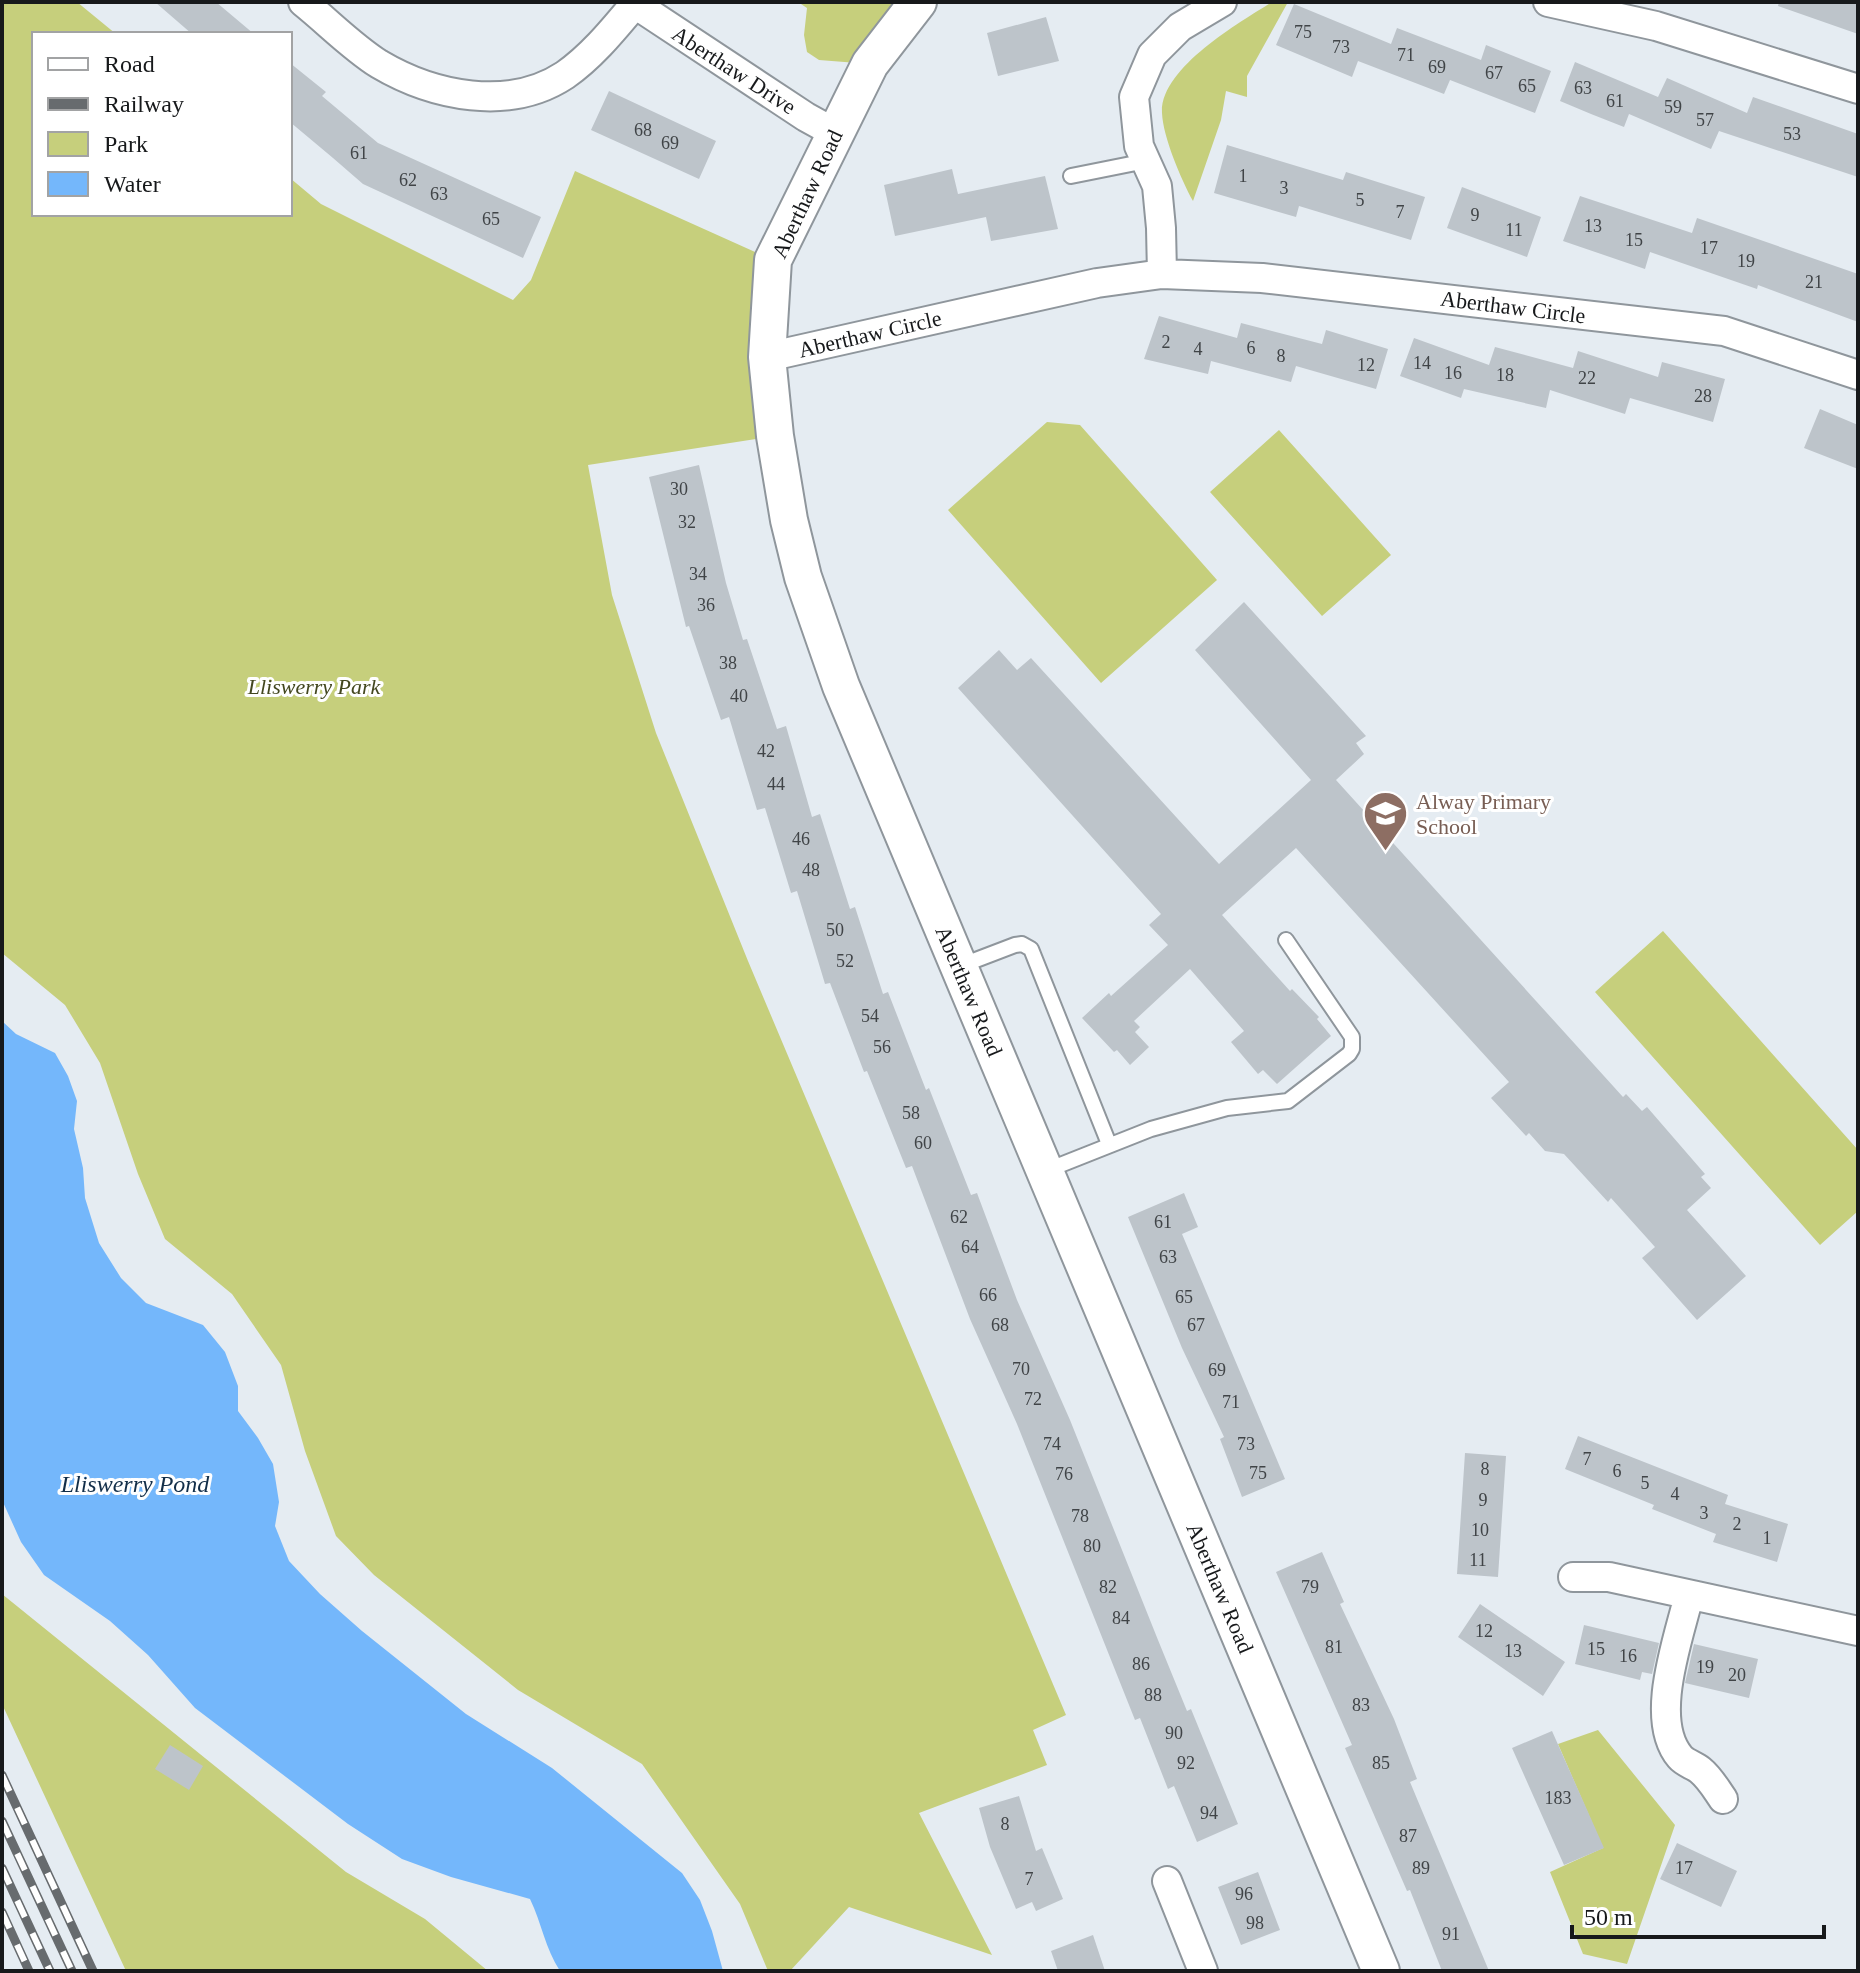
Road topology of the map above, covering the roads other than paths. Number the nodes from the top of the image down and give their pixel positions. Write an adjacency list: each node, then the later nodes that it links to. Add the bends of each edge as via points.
1 (303, 2): 5 (street, Aberthaw Drive, via 377,63 420,85 463,95 508,96 565,75 603,42)
2 (918, 2): 7 (street, Aberthaw Road, via 870,64)
3 (1222, 2): 8 (street, via 1180,27 1152,55 1134,97 1139,146)
4 (1548, 2): 6 (street, via 1656,26)
5 (633, 4): 7 (street, Aberthaw Drive)
6 (1858, 89)
7 (835, 133): 11 (street, Aberthaw Road, via 773,260)
8 (1146, 161): 9 (lane); 10 (street, via 1157,186)
9 (1071, 176)
10 (1162, 274): 11 (street, Aberthaw Circle, via 1097,283); 12 (street, Aberthaw Circle, via 1262,278 1724,331)
11 (767, 357): 14 (street, Aberthaw Road, via 784,492 803,577 841,686)
12 (1858, 375)
13 (1286, 940): 15 (lane, via 1352,1037 1349,1054 1288,1101 1216,1110)
14 (960, 966): 15 (lane, via 1015,945 1031,949); 16 (street, Aberthaw Road)
15 (1109, 1144): 16 (lane)
16 (1045, 1171): 23 (street, Aberthaw Road)
17 (1573, 1577): 18 (street, via 1609,1577)
18 (1689, 1595): 19 (street); 20 (street, via 1665,1718 1681,1759 1699,1769)
19 (1858, 1631)
20 (1723, 1799)
21 (1167, 1881): 22 (street)
22 (1203, 1971)
23 (1381, 1971)

